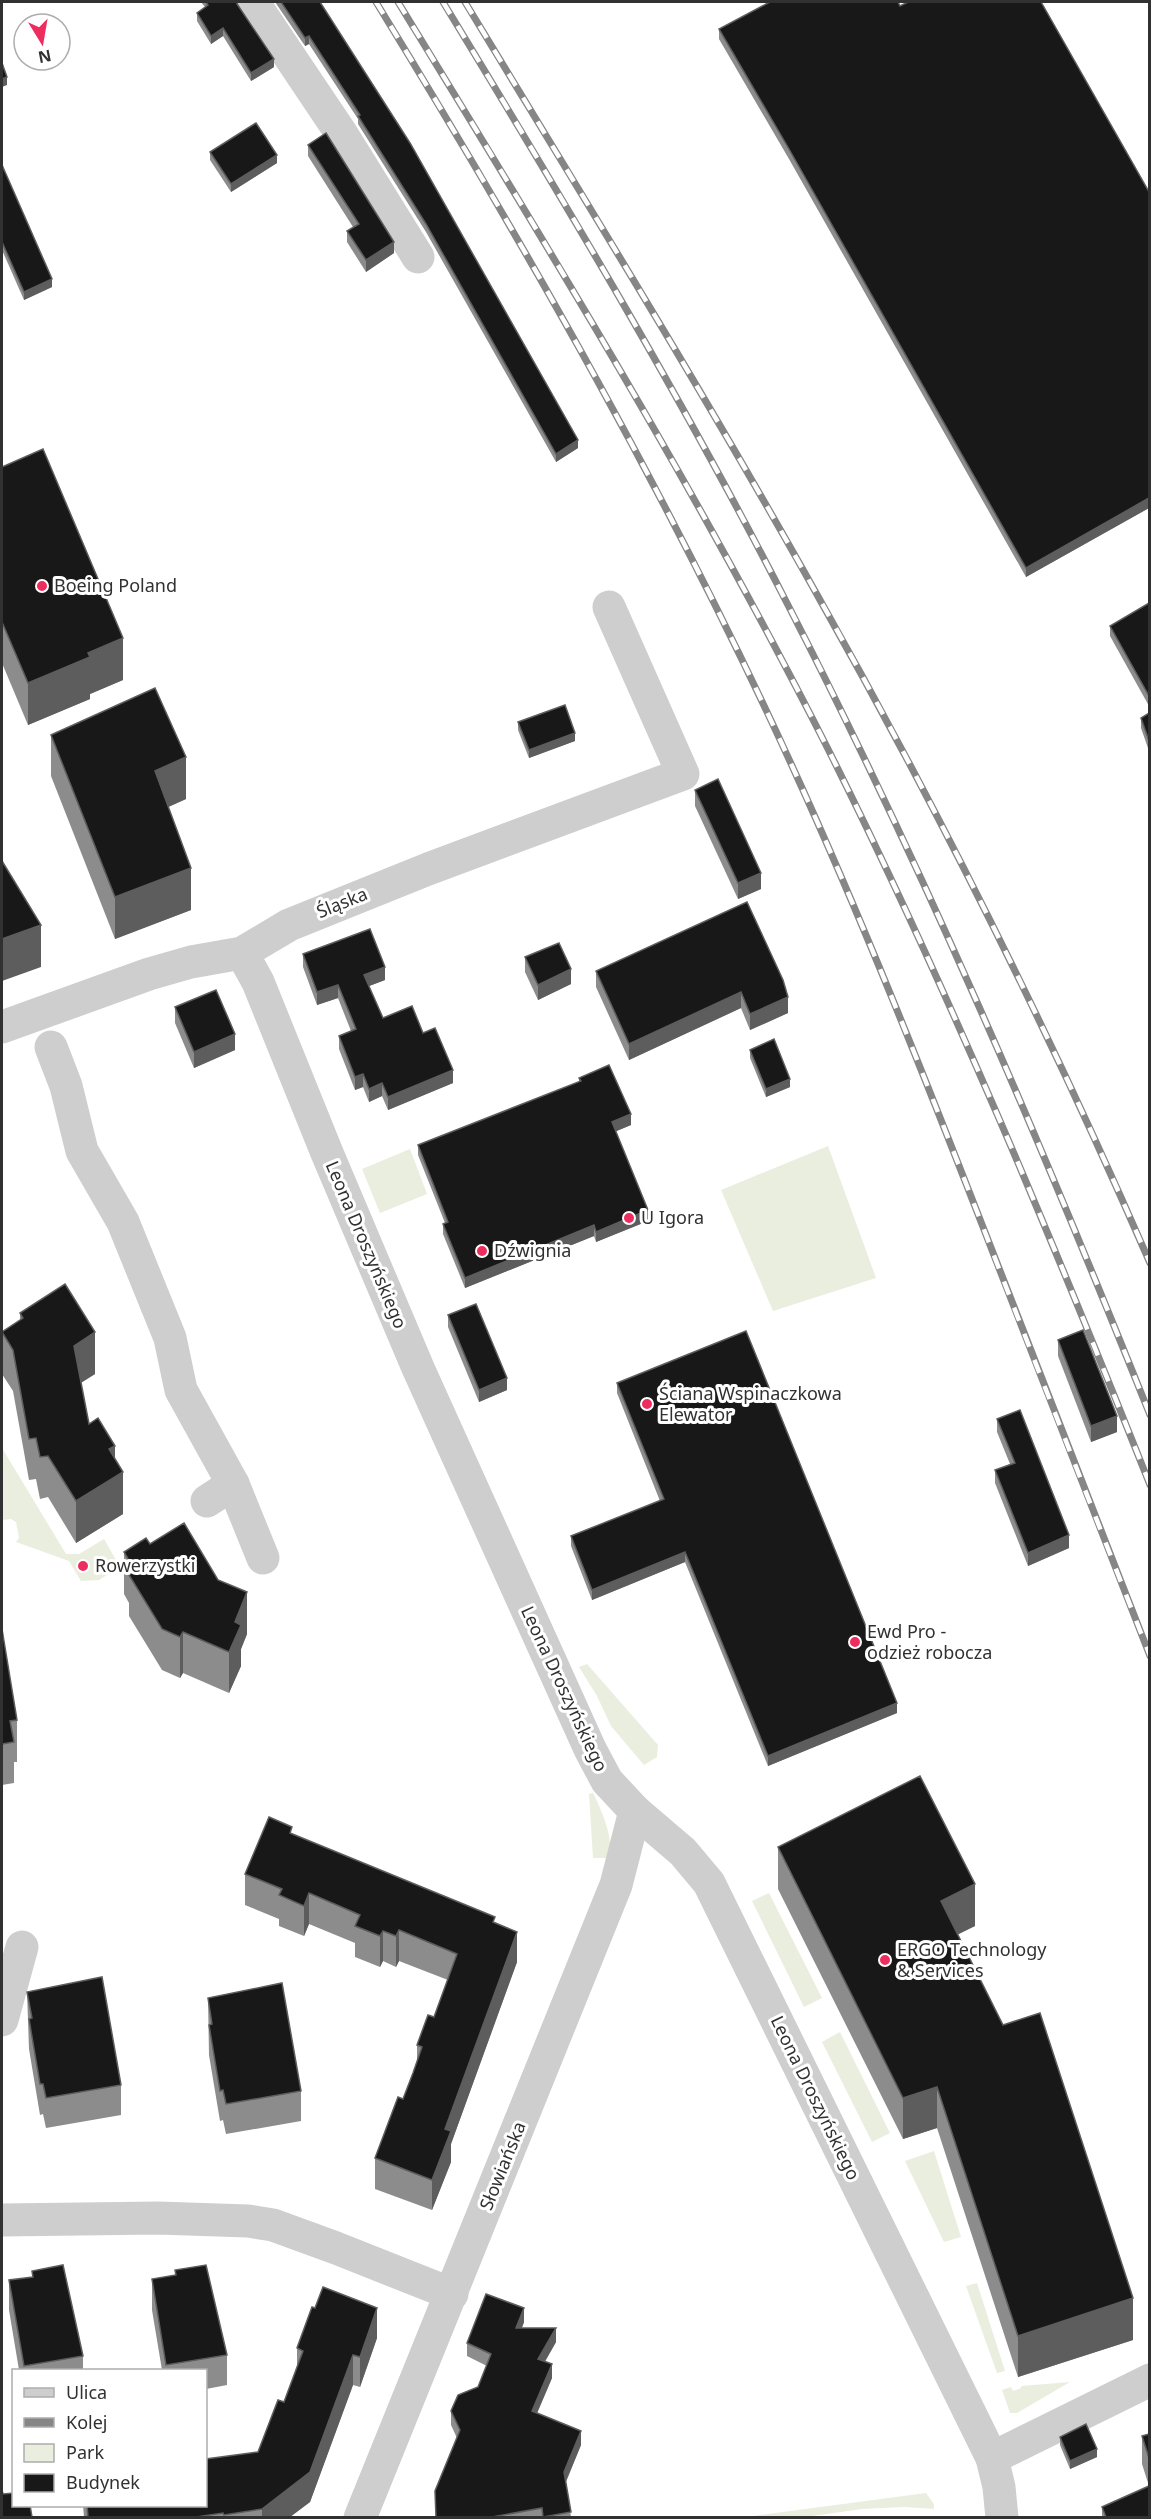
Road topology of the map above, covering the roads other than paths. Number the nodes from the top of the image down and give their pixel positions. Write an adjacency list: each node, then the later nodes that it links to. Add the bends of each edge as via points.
1 (253, 2): 2 (street)
2 (418, 257)
3 (609, 607): 4 (street, Śląska, via 683,774 289,925)
4 (242, 953): 5 (street, Śląska, via 149,974); 8 (street, Leona Droszyńskiego, via 261,989 418,1368 585,1739 607,1781)
5 (2, 1027)
6 (51, 1047): 7 (street, via 66,1086 82,1151 123,1222 170,1338 181,1390 220,1492)
7 (262, 1558)
8 (635, 1811): 12 (street, Słowiańska, via 616,1885); 14 (street, Leona Droszyńskiego, via 683,1852 709,1883)
9 (22, 1947): 10 (street)
10 (2, 2020)
11 (2, 2220): 12 (street, via 158,2218 273,2225)
12 (452, 2294): 15 (street, Słowiańska)
13 (1149, 2380): 14 (street)
14 (992, 2458): 16 (street, Leona Droszyńskiego)
15 (360, 2517)
16 (1002, 2517)

